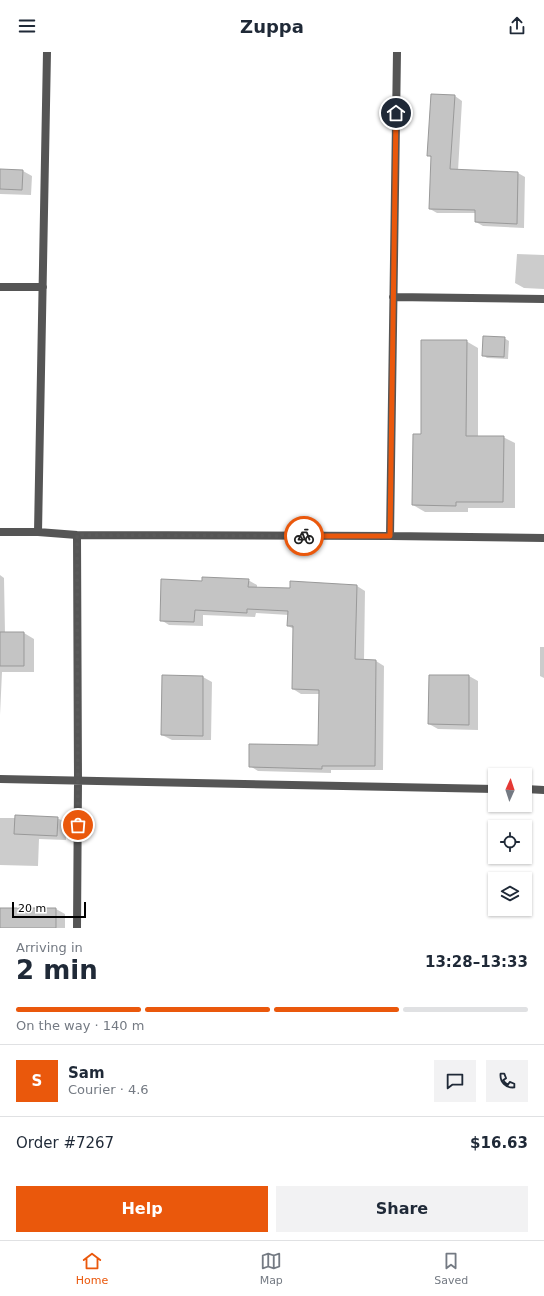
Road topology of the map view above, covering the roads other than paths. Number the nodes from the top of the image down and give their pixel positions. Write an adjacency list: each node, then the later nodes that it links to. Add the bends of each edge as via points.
1 (47, 52): 4 (street)
2 (397, 52): 5 (street)
3 (0, 287): 4 (street)
4 (43, 287): 8 (street)
5 (393, 297): 6 (street); 10 (street)
6 (544, 299)
7 (0, 532): 8 (street)
8 (38, 532): 9 (street)
9 (77, 535): 10 (street); 13 (street)
10 (390, 536): 11 (street)
11 (544, 538)
12 (0, 779): 13 (street)
13 (78, 781): 14 (street); 17 (street)
14 (488, 789)
15 (532, 789): 16 (street)
16 (544, 790)
17 (77, 928)

